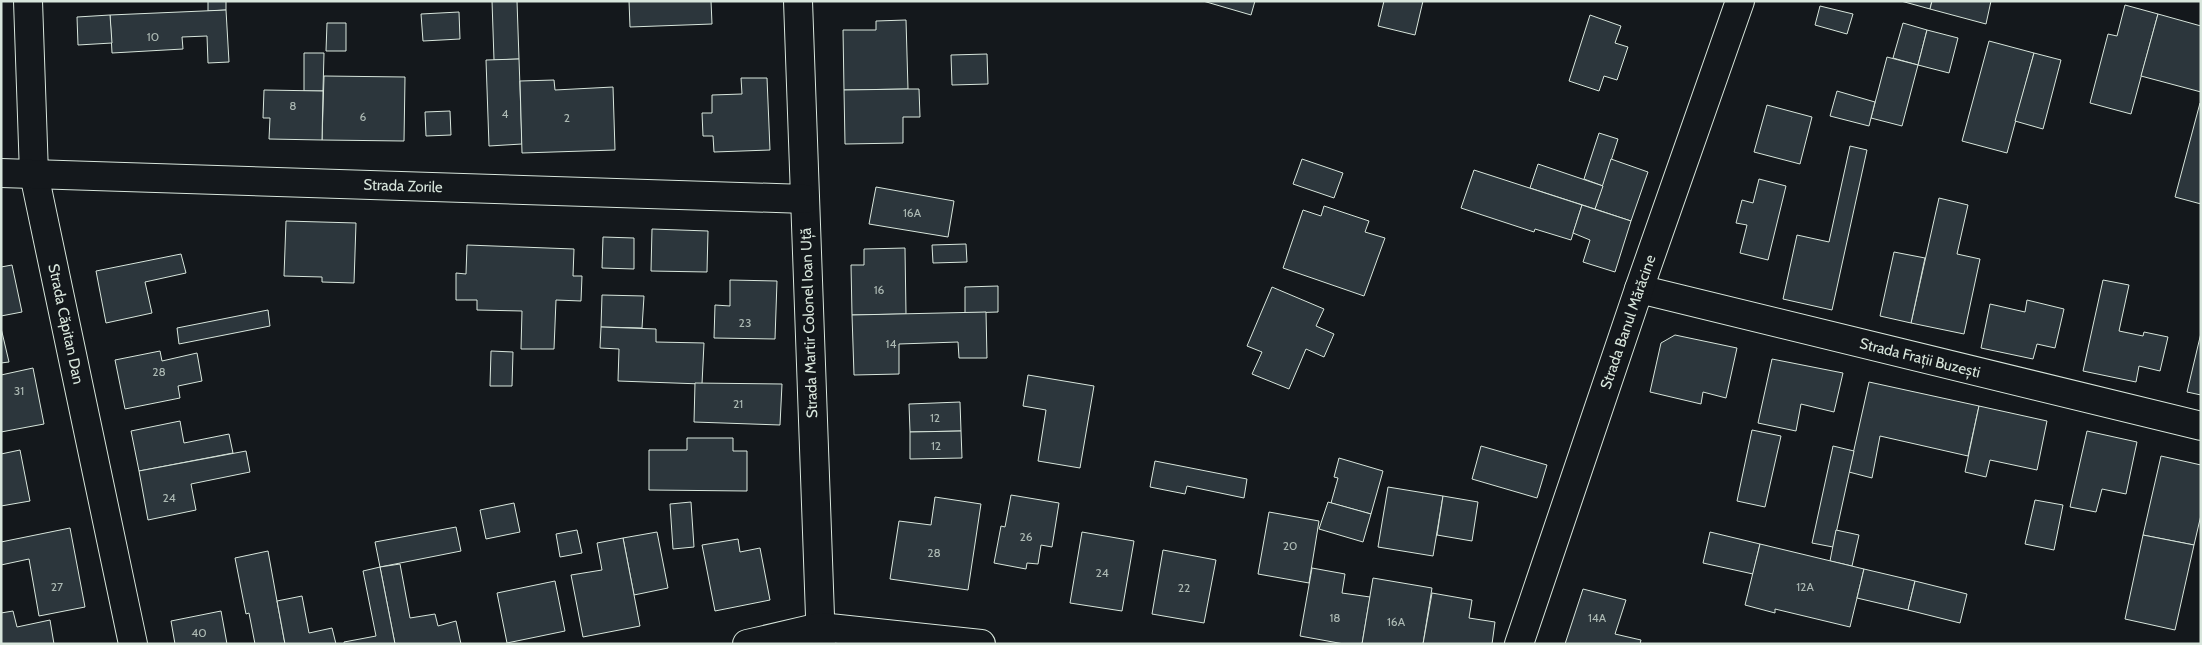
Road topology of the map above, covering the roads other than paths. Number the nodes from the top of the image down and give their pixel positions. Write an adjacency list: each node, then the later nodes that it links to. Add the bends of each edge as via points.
1 (28, 1): 5 (street, Strada Căpitan Dan)
2 (798, 1): 6 (street, Strada Martir Colonel Ioan Uță)
3 (1740, 1): 7 (street, Strada Banul Mărăcine)
4 (1, 173): 5 (street, Strada Zorile)
5 (34, 174): 6 (street, Strada Zorile); 10 (street, Strada Căpitan Dan)
6 (805, 199): 9 (street, Strada Martir Colonel Ioan Uță)
7 (1639, 289): 8 (street, Strada Frații Buzești); 13 (street, Strada Banul Mărăcine)
8 (2201, 426)
9 (820, 636): 11 (street); 12 (street)
10 (133, 644)
11 (747, 644)
12 (981, 644)
13 (1519, 644)

